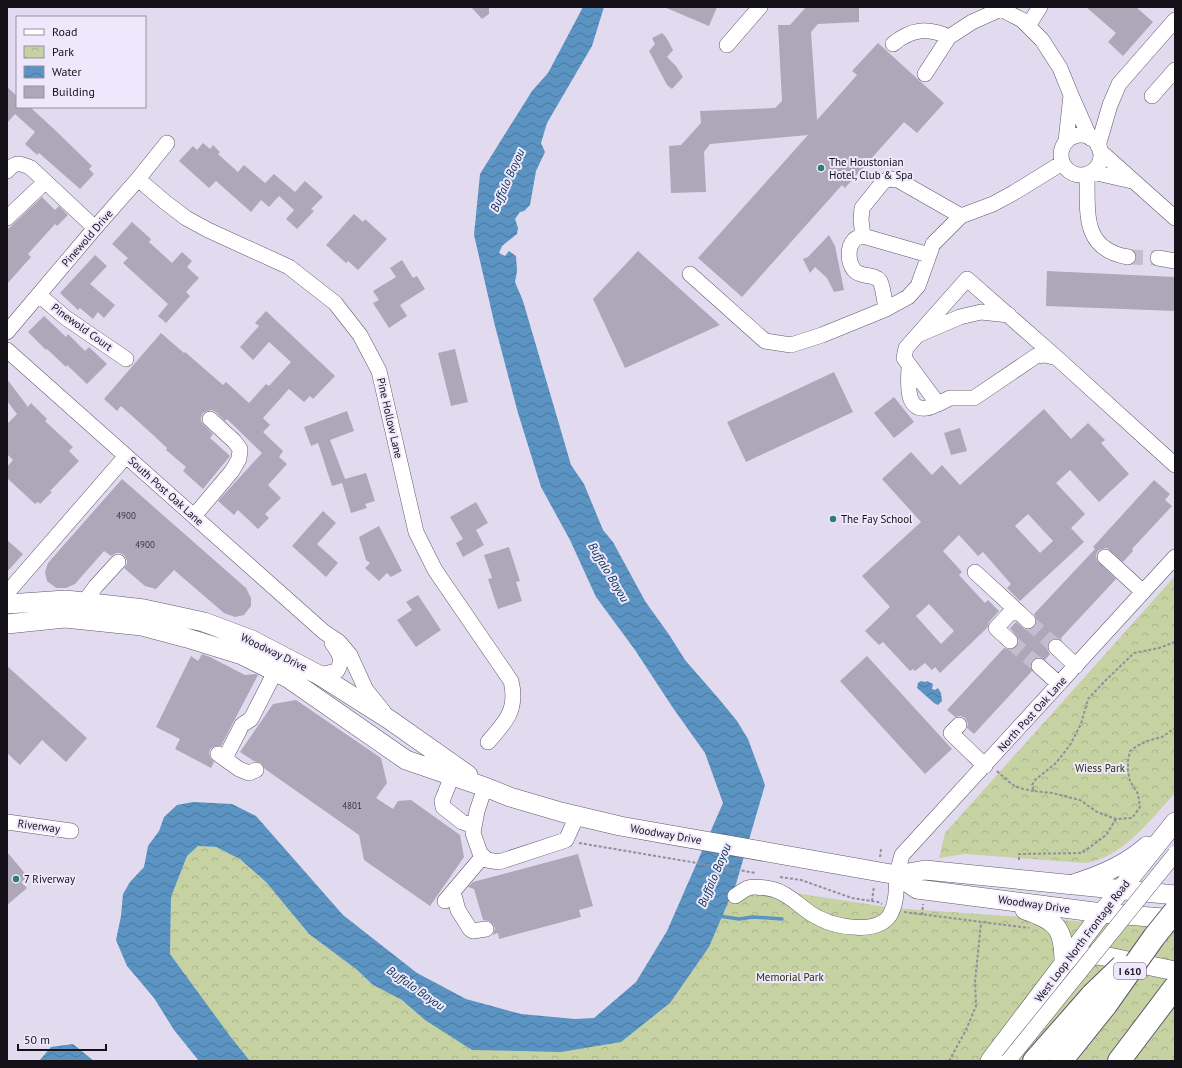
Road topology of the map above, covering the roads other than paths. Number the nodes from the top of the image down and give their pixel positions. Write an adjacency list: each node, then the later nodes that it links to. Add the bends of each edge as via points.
1 (760, 7): 7 (street)
2 (1040, 7): 4 (street)
3 (1175, 20): 14 (street, via 1119,84)
4 (1028, 26): 5 (street, via 1001,9 972,22); 10 (street, via 1042,40 1060,68)
5 (948, 37): 6 (street, via 937,32 922,31 904,35); 9 (street)
6 (893, 44)
7 (727, 45)
8 (1175, 70): 11 (street)
9 (925, 74)
10 (1071, 95): 12 (street); 14 (street)
11 (1152, 96)
12 (1066, 141): 14 (street, via 1071,137 1084,136); 15 (street, via 1060,153)
13 (167, 143): 18 (street, Pinewold Drive)
14 (1096, 145): 17 (street, via 1100,161); 20 (street)
15 (1062, 163): 17 (street, via 1074,174); 21 (street, via 993,204)
16 (7, 170): 19 (street, via 12,165 24,164)
17 (1089, 173): 20 (street); 27 (street, via 1088,212 1091,232 1097,242 1107,250)
18 (138, 179): 24 (street, Pinewold Drive); 65 (street, Pine Hollow Lane, via 186,218 289,267 336,303 360,335 379,370 416,532 435,570 511,681 514,691 511,712)
19 (45, 182): 22 (street); 24 (street)
20 (1133, 182): 23 (street)
21 (962, 216): 25 (street, via 898,180 889,179 883,182 862,208); 26 (street, via 933,244)
22 (7, 218)
23 (1175, 218)
24 (95, 228): 31 (street, Pinewold Drive)
25 (862, 236): 26 (street); 32 (street, via 855,240 849,250 850,262 859,274 874,277 880,282)
26 (929, 255): 32 (street, via 918,286 908,297)
27 (1128, 257)
28 (1158, 258): 29 (street)
29 (1175, 261)
30 (690, 274): 32 (street, via 765,341 791,345)
31 (39, 295): 34 (street, Pinewold Drive); 37 (street, Pinewold Court, via 66,318)
32 (886, 309)
33 (1009, 315): 35 (street, via 982,312 960,317); 35 (street, via 967,278); 38 (street)
34 (10, 324)
35 (918, 334): 38 (street, via 906,348 904,358 938,404 950,398 974,398 1036,356)
36 (7, 350): 40 (street, South Post Oak Lane)
37 (126, 358)
38 (1057, 358): 41 (street)
39 (210, 419): 42 (street, via 240,449 239,459)
40 (126, 456): 42 (street, South Post Oak Lane); 48 (street)
41 (1175, 465)
42 (194, 516): 55 (street, South Post Oak Lane)
43 (1105, 557): 47 (street)
44 (1175, 557): 47 (street, North Post Oak Lane)
45 (118, 562): 49 (street)
46 (975, 572): 51 (street)
47 (1143, 592): 60 (street, North Post Oak Lane)
48 (7, 593)
49 (84, 602): 50 (main road, Woodway Drive, via 66,600); 52 (main road, Woodway Drive)
50 (7, 604)
51 (1014, 609): 53 (street); 56 (street, via 996,628)
52 (143, 617): 54 (main road, Woodway Drive, via 65,618); 58 (main road, Woodway Drive, via 204,622 252,640)
53 (1028, 621)
54 (7, 624)
55 (324, 632): 61 (street, South Post Oak Lane, via 340,657 341,664 337,671); 63 (street, South Post Oak Lane, via 339,642 350,655 366,690)
56 (1010, 641)
57 (1056, 647): 60 (street)
58 (279, 664): 61 (main road, Woodway Drive); 67 (street, via 251,719 242,725 222,756 239,769 249,773); 68 (main road, Woodway Drive, via 288,678 406,760)
59 (1039, 666): 62 (street)
60 (1076, 666): 62 (street, North Post Oak Lane)
61 (319, 675): 63 (main road, Woodway Drive)
62 (1059, 684): 66 (street, North Post Oak Lane)
63 (390, 720): 69 (main road, Woodway Drive)
64 (959, 725): 66 (street, via 951,733)
65 (488, 742)
66 (986, 764): 77 (street, North Post Oak Lane, via 902,855)
67 (256, 770)
68 (452, 776): 69 (main road, Woodway Drive); 73 (street, via 442,801 443,807 462,822)
69 (485, 787): 70 (main road, Woodway Drive, via 510,797); 73 (street)
70 (577, 816): 76 (street, via 566,840 499,862 487,860); 77 (main road, Woodway Drive, via 620,826)
71 (1175, 821): 78 (main road, via 1138,854 1099,876); 79 (main road, West Loop North Frontage Road)
72 (7, 822): 74 (street, Riverway)
73 (474, 826): 76 (street, via 473,833)
74 (71, 831)
75 (1175, 854): 93 (street, bridge)
76 (483, 856): 86 (street, via 449,896 470,929)
77 (897, 875): 78 (main road, Woodway Drive, via 925,870); 81 (street, North Post Oak Lane, via 896,898 892,910 884,922 874,926 856,928 836,925 818,918 775,890 748,888); 82 (main road, Woodway Drive, via 917,889)
78 (1069, 885): 79 (main road, Woodway Drive)
79 (1121, 891): 80 (main road, Woodway Drive); 84 (main road, West Loop North Frontage Road)
80 (1175, 895)
81 (735, 896)
82 (987, 898): 84 (main road, Woodway Drive); 87 (main road, via 1048,919 1055,925 1060,936 1064,949)
83 (1175, 911): 91 (highway, bridge)
84 (1102, 913): 85 (main road, Woodway Drive); 87 (main road, West Loop North Frontage Road)
85 (1175, 919)
86 (486, 929)
87 (1064, 964): 89 (main road, West Loop North Frontage Road)
88 (1175, 971): 89 (main road, via 1099,955 1081,958)
89 (1050, 983): 92 (main road, West Loop North Frontage Road)
90 (1175, 987): 96 (highway)
91 (1099, 1000): 94 (highway); 95 (highway)
92 (990, 1061)
93 (1008, 1061)
94 (1034, 1061)
95 (1061, 1061)
96 (1118, 1061)

